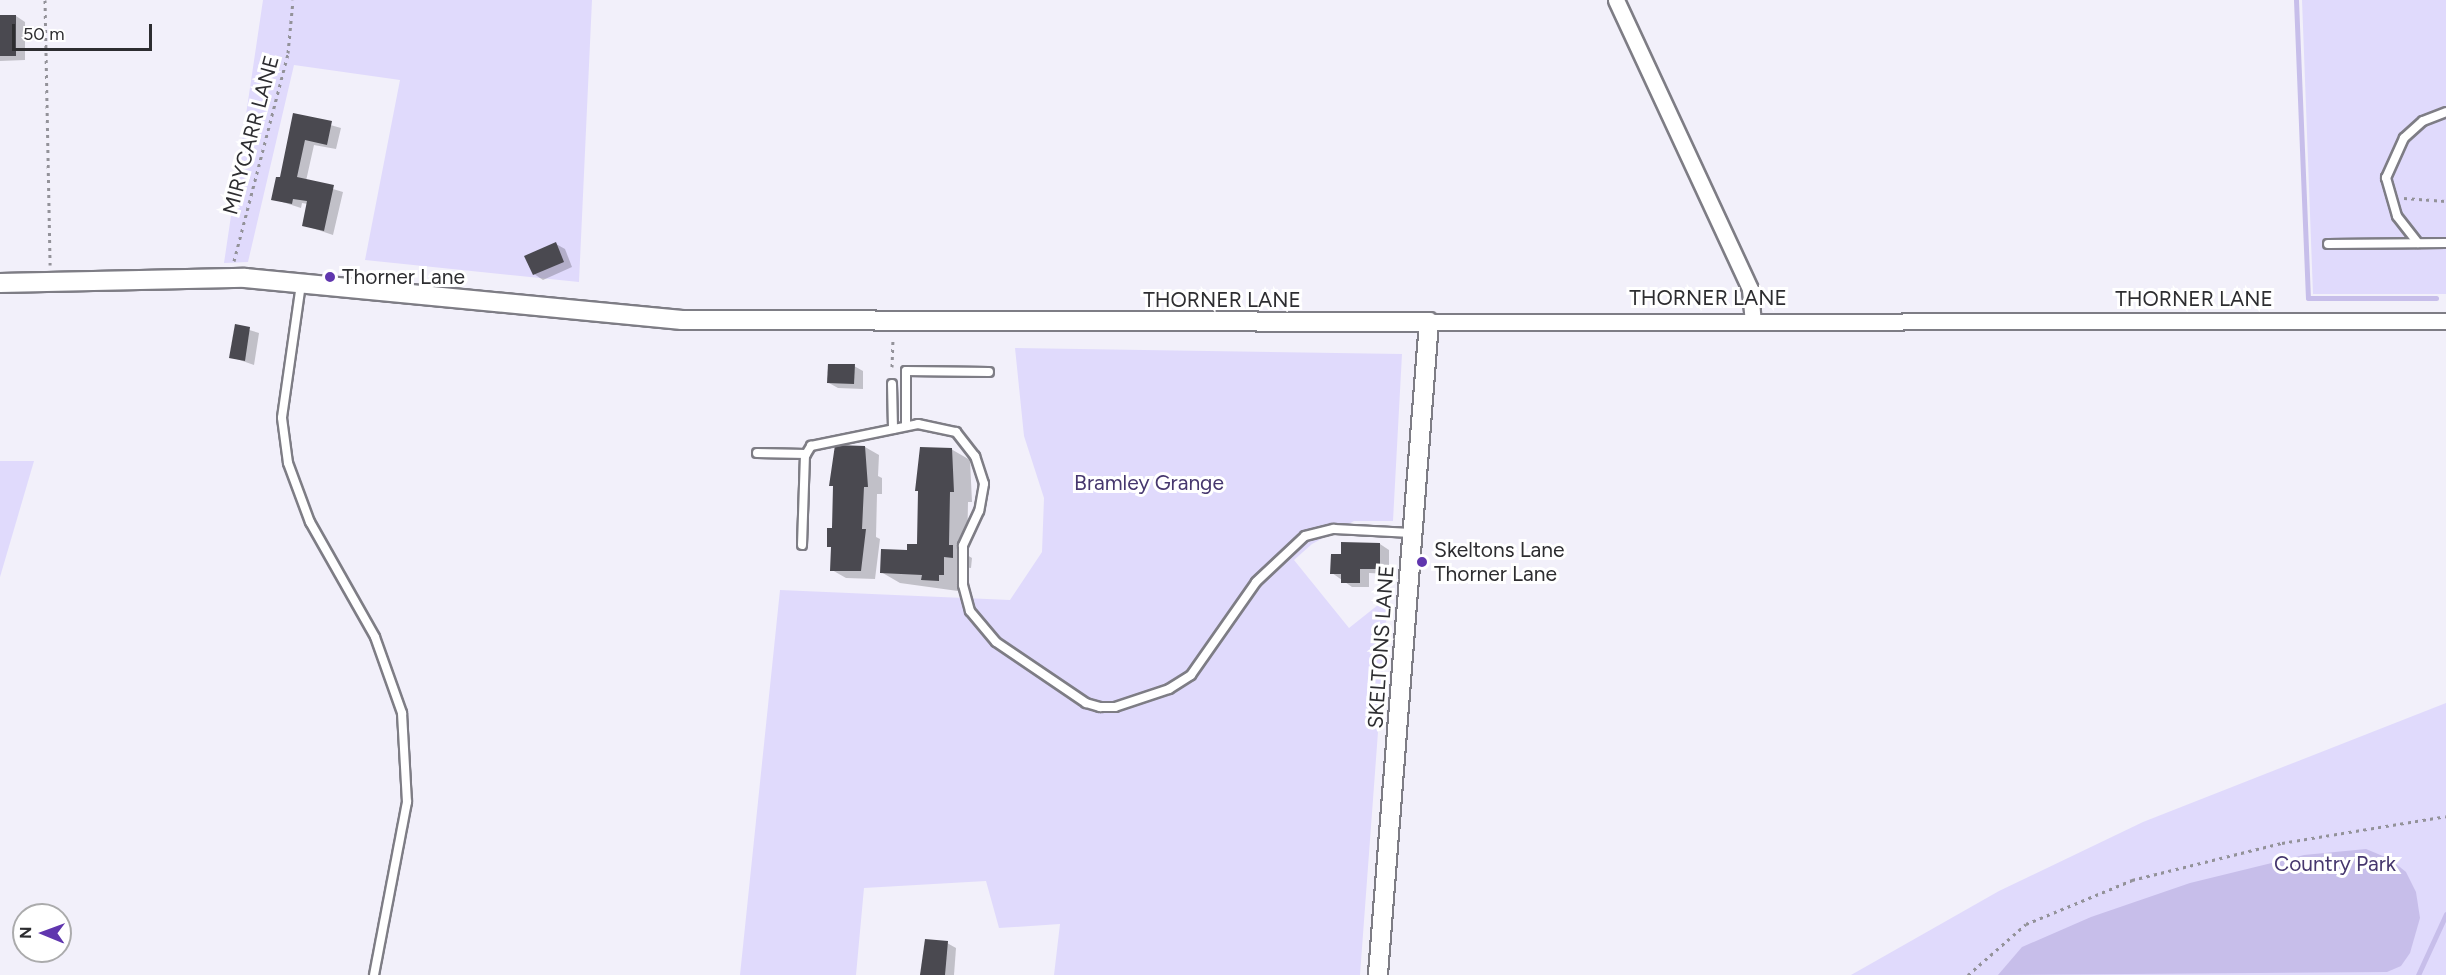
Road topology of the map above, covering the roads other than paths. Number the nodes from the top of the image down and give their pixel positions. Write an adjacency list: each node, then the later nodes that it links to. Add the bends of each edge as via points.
1 (1616, 0): 8 (street, via 1750,288)
2 (2446, 112): 3 (lane, via 2423,122 2393,157 2386,178 2397,216)
3 (2418, 243): 4 (lane); 5 (lane)
4 (2446, 243)
5 (2328, 244)
6 (302, 281): 7 (street, THORNER LANE, via 230,277); 10 (street, THORNER LANE, via 660,319 893,323); 19 (lane, via 282,418 288,463 310,522 375,637 402,713 407,802)
7 (0, 283)
8 (1754, 321): 9 (street, THORNER LANE); 10 (street, THORNER LANE)
9 (2446, 321)
10 (1429, 322): 17 (street, SKELTONS LANE)
11 (989, 372): 13 (lane, via 906,371)
12 (892, 384): 14 (lane)
13 (906, 425): 14 (lane); 17 (lane, via 931,424 956,432 981,469 984,498 966,534 962,558 965,598 976,623 996,642 1086,703 1100,707 1115,707 1159,693 1191,675 1256,582 1305,536 1334,529)
14 (893, 429): 16 (lane, via 817,444)
15 (757, 453): 16 (lane)
16 (806, 454): 18 (lane)
17 (1412, 533): 20 (street, SKELTONS LANE)
18 (802, 545)
19 (374, 975)
20 (1378, 975)

